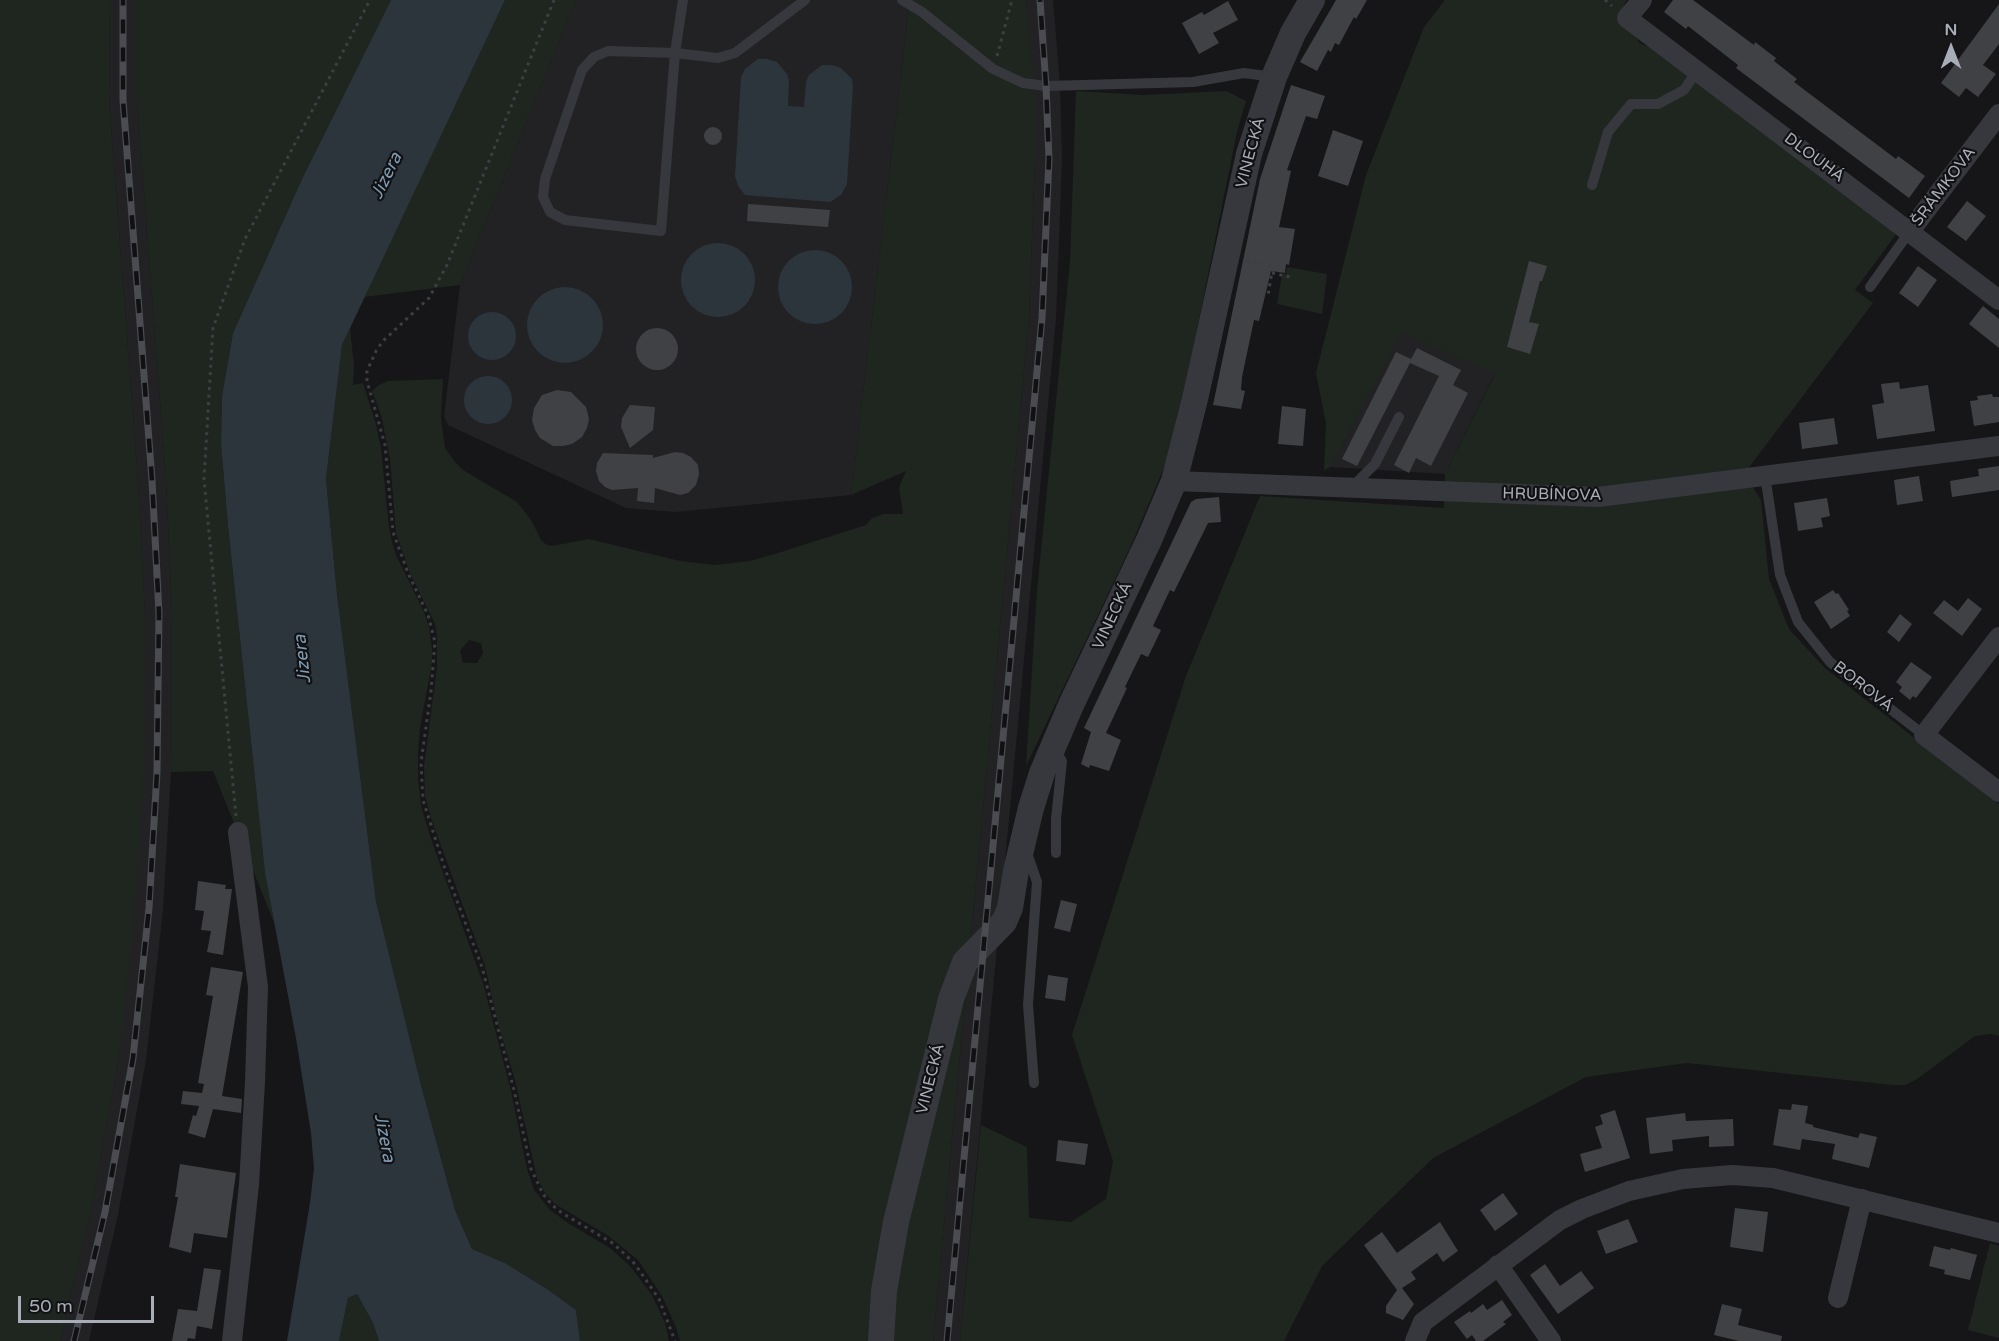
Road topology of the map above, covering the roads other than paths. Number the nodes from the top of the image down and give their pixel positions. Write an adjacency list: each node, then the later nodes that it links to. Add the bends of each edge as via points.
1 (683, 0): 6 (lane)
2 (805, 0): 6 (lane, via 735,53 718,58)
3 (902, 0): 8 (lane, via 993,69 1023,83 1046,86 1193,82 1244,73)
4 (1312, 0): 8 (street, VINECKÁ)
5 (1642, 0): 7 (street, DLOUHÁ, via 1627,18)
6 (675, 53): 6 (lane, via 608,51 594,57 582,70 545,179 543,197 550,212 565,220 661,231)
7 (1697, 71): 10 (lane, via 1684,90 1658,104 1631,104 1608,132); 11 (street, DLOUHÁ)
8 (1274, 77): 17 (street, VINECKÁ, via 1249,154)
9 (1999, 114): 11 (street, ŠRÁMKOVA)
10 (1592, 185)
11 (1910, 231): 12 (lane); 13 (street, DLOUHÁ)
12 (1870, 287)
13 (1999, 300)
14 (1399, 417): 18 (lane, via 1375,464)
15 (1999, 446): 16 (street, HRUBÍNOVA)
16 (1765, 475): 18 (street, HRUBÍNOVA, via 1598,497); 20 (lane, BOROVÁ, via 1780,575 1798,622 1830,662)
17 (1174, 481): 18 (street, HRUBÍNOVA); 21 (street, VINECKÁ)
18 (1351, 489)
19 (1999, 637): 20 (street)
20 (1924, 735): 22 (street, BOROVÁ)
21 (1053, 746): 24 (street, VINECKÁ); 25 (lane, via 1062,761)
22 (1999, 792)
23 (238, 832): 31 (street, via 258,987 249,1185)
24 (1023, 842): 26 (lane, via 1037,882 1028,1005); 32 (street, VINECKÁ, via 1004,922 965,962 951,999 896,1222 884,1291)
25 (1056, 854)
26 (1034, 1083)
27 (1862, 1199): 28 (street); 29 (street, via 1763,1177 1683,1179 1629,1191 1582,1209 1560,1220); 30 (street)
28 (1999, 1233)
29 (1498, 1265): 33 (street, via 1422,1322); 34 (street)
30 (1838, 1298)
31 (232, 1341)
32 (881, 1341)
33 (1415, 1341)
34 (1551, 1341)

